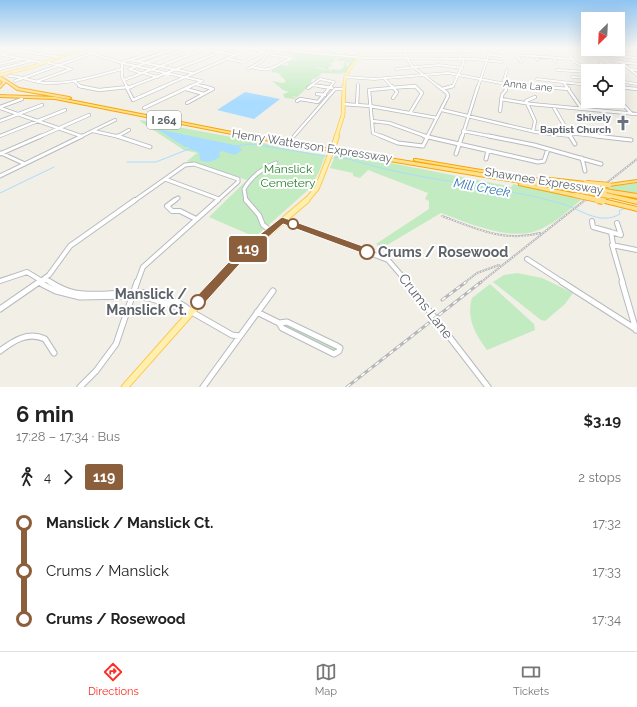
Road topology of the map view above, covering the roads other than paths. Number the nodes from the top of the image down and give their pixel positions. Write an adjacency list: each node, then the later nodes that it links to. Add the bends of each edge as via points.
1 (10, 66): 18 (street)
2 (34, 66): 40 (main road)
3 (56, 66): 43 (street)
4 (62, 66): 48 (street, via 71,70)
5 (137, 66): 23 (street); 29 (street, via 129,69)
6 (160, 66): 23 (street); 24 (street)
7 (186, 66): 24 (street)
8 (210, 66): 31 (street)
9 (277, 66): 15 (street, via 270,70)
10 (353, 66): 38 (main road)
11 (426, 66): 16 (street)
12 (448, 66): 17 (street)
13 (485, 66): 41 (street)
14 (626, 66): 22 (street)
15 (252, 67): 20 (street)
16 (414, 67): 21 (street); 32 (street)
17 (462, 68): 33 (street)
18 (0, 69)
19 (122, 69): 46 (street); 49 (street)
20 (248, 69)
21 (396, 69)
22 (629, 69): 27 (street); 34 (street)
23 (152, 70): 29 (street); 30 (street)
24 (177, 70): 30 (street); 31 (street)
25 (507, 70): 51 (street)
26 (557, 70): 28 (street)
27 (637, 70)
28 (581, 72)
29 (143, 73): 36 (street); 46 (street)
30 (168, 73): 36 (street); 37 (street)
31 (193, 74): 37 (street)
32 (425, 75): 33 (street, Anna Lane); 44 (street, Anna Lane); 67 (street)
33 (458, 75): 41 (street, Anna Lane); 67 (street, via 452,87)
34 (637, 75)
35 (9, 76): 43 (street)
36 (159, 77): 60 (street)
37 (185, 77): 53 (street, via 202,81); 60 (street, via 133,100)
38 (345, 77): 44 (street, Anna Lane); 66 (main road)
39 (572, 77): 42 (street)
40 (0, 78): 58 (highway, via 5,83); 77 (highway, via 18,89)
41 (481, 78): 51 (street, Anna Lane); 99 (street)
42 (581, 78)
43 (23, 79): 47 (street); 48 (street)
44 (385, 79): 59 (street)
45 (537, 79): 52 (street)
46 (124, 80): 60 (street)
47 (15, 81)
48 (36, 82): 49 (street)
49 (75, 82): 60 (street, via 80,86 97,90)
50 (625, 82): 56 (street)
51 (504, 83): 68 (street, Anna Lane); 78 (street, via 506,90)
52 (564, 83): 55 (street); 68 (street)
53 (195, 84): 64 (street); 70 (street, via 213,89)
54 (358, 84): 84 (street)
55 (581, 84)
56 (637, 84)
57 (311, 86): 61 (street); 62 (street); 62 (street, via 320,79 334,82)
58 (0, 87)
59 (393, 87): 75 (street, via 397,92); 85 (street, via 369,90); 94 (street, via 414,86 422,93)
60 (128, 88)
61 (308, 88)
62 (330, 88): 65 (street); 73 (street)
63 (625, 88): 69 (street)
64 (185, 89): 70 (street); 89 (street)
65 (335, 89): 66 (street); 114 (street)
66 (343, 89): 82 (main road)
67 (442, 89): 92 (street, via 448,95)
68 (569, 89): 90 (street)
69 (637, 89)
70 (204, 94): 80 (street)
71 (317, 94): 73 (street)
72 (0, 95): 77 (highway, Henry Watterson Expressway / I 264)
73 (325, 95): 79 (street, via 318,102 309,99)
74 (535, 97): 81 (street, via 527,100)
75 (393, 98)
76 (22, 99): 88 (street)
77 (68, 99): 129 (highway, Henry Watterson Expressway / I 264, via 233,130); 130 (highway, Henry Watterson Expressway / I 264, via 252,137)
78 (501, 99): 81 (street); 93 (street)
79 (299, 100)
80 (187, 103)
81 (527, 103): 86 (street); 109 (street, via 535,121)
82 (343, 104): 84 (street); 142 (main road, bridge, via 341,125 317,188)
83 (42, 105): 95 (street)
84 (357, 105): 85 (street)
85 (370, 106): 94 (street); 104 (street)
86 (553, 106): 90 (street); 110 (street)
87 (625, 106): 96 (street)
88 (0, 107): 95 (street)
89 (144, 108)
90 (582, 109): 96 (street)
91 (65, 110): 103 (street)
92 (442, 110): 99 (street); 100 (street)
93 (500, 110)
94 (410, 113): 100 (street)
95 (17, 114): 102 (street); 103 (street)
96 (632, 114): 97 (street)
97 (637, 114)
98 (89, 115): 105 (street)
99 (469, 115): 108 (street); 109 (street)
100 (437, 118): 115 (street)
101 (115, 120): 106 (street)
102 (0, 121)
103 (37, 121): 105 (street); 111 (street)
104 (372, 122): 115 (street, via 391,123); 115 (street, via 375,134 398,143 422,147)
105 (59, 128): 112 (street); 122 (street)
106 (94, 130): 112 (street); 113 (street)
107 (129, 130): 113 (street)
108 (463, 131): 117 (street); 120 (street)
109 (532, 131): 110 (street)
110 (570, 135): 116 (street); 118 (street)
111 (0, 136)
112 (81, 136): 126 (street)
113 (118, 136): 119 (street)
114 (294, 136)
115 (428, 137): 117 (street)
116 (631, 140)
117 (459, 144): 121 (street); 123 (street)
118 (575, 144)
119 (150, 147)
120 (548, 149): 121 (street, via 545,159 541,162); 124 (street)
121 (488, 151): 125 (street)
122 (1, 154): 126 (street)
123 (456, 154)
124 (582, 158): 128 (street); 131 (street)
125 (486, 159)
126 (25, 164): 132 (street)
127 (276, 164): 145 (street, via 265,167 244,190 246,201 259,215 263,226)
128 (601, 164)
129 (452, 166): 134 (highway, bridge, via 609,185); 135 (highway, Shawnee Expressway / I 264)
130 (461, 171): 135 (highway, Henry Watterson Expressway / I 264); 140 (highway, bridge)
131 (585, 171)
132 (0, 176)
133 (165, 179): 138 (street); 138 (street, via 188,164 234,177 239,181); 151 (street, via 70,246 51,273)
134 (637, 181)
135 (580, 189): 136 (highway, Shawnee Expressway / I 264, bridge); 139 (highway, Henry Watterson Expressway / I 264, bridge)
136 (637, 196)
137 (178, 198): 141 (street, via 167,206 172,211 180,211)
138 (219, 199): 141 (street)
139 (637, 202)
140 (637, 209)
141 (196, 219): 153 (street, via 143,267)
142 (282, 220): 145 (main road); 165 (street, Crums Lane, via 388,260)
143 (592, 221): 146 (street, via 593,227)
144 (617, 223): 146 (street, via 621,235)
145 (270, 230): 155 (main road, via 238,259)
146 (611, 232): 147 (street)
147 (613, 244): 148 (street); 158 (street)
148 (637, 250)
149 (527, 259): 158 (street)
150 (0, 281): 151 (street, via 27,272)
151 (42, 281): 153 (street, via 48,288 70,297 93,298); 154 (street)
152 (273, 291): 156 (street)
153 (134, 293): 155 (street, via 159,300 182,311); 162 (street, via 116,344)
154 (0, 309)
155 (190, 311): 159 (street, via 232,335); 163 (main road)
156 (257, 312): 157 (street); 159 (street)
157 (279, 323): 157 (street, via 282,328 334,354 339,351 340,348 337,346 287,322)
158 (637, 330)
159 (240, 336): 164 (street)
160 (0, 351): 161 (street, via 14,341 32,336 45,339)
161 (54, 353)
162 (80, 387)
163 (125, 387)
164 (203, 387)
165 (488, 387)

